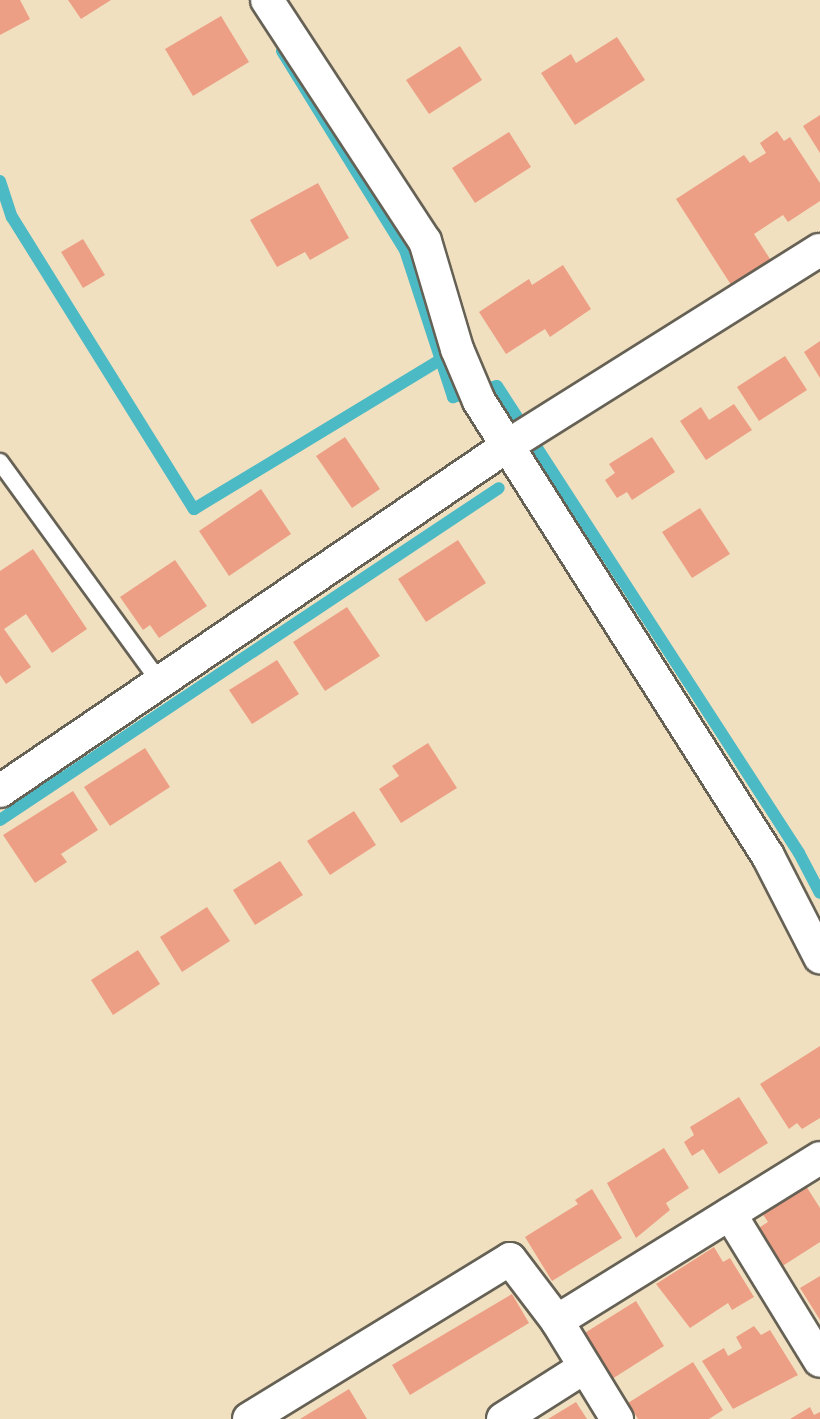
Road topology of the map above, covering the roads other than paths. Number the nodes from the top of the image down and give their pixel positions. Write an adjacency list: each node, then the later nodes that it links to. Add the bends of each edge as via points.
1 (267, 0): 3 (street, via 425,241 474,390)
2 (820, 250): 3 (street)
3 (507, 446): 5 (street); 7 (street, via 768,856)
4 (0, 462): 5 (lane)
5 (160, 682): 6 (street)
6 (0, 791)
7 (820, 957)
8 (820, 1158): 9 (street)
9 (730, 1214): 10 (street); 11 (street)
10 (557, 1321): 12 (street); 13 (street, via 510,1259)
11 (820, 1361)
12 (585, 1367): 14 (street); 15 (street)
13 (249, 1419)
14 (503, 1419)
15 (617, 1419)

